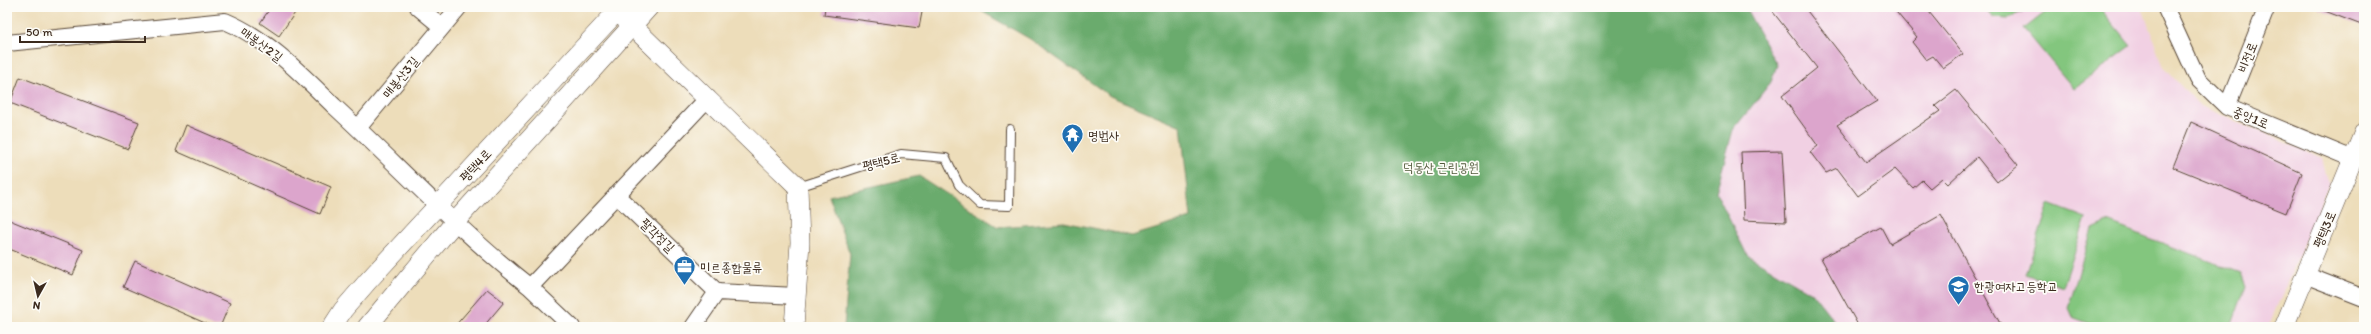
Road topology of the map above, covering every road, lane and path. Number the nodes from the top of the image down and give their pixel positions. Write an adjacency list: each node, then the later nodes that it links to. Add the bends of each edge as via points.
1 (418, 7): 7 (street)
2 (459, 7): 7 (street, 매봉산3길)
3 (649, 7): 8 (street, 평택4로)
4 (2165, 7): 11 (street, 중앙1로, via 2198,79)
5 (2267, 7): 11 (street, 비전로)
6 (617, 8): 8 (street); 18 (street, 평택4로)
7 (441, 26): 12 (street, 매봉산3길)
8 (632, 26): 10 (street); 19 (street, 평택4로)
9 (7, 43): 12 (street, 매봉산2길, via 225,21 241,27 276,52)
10 (708, 98): 16 (street); 17 (street)
11 (2227, 108): 15 (street, 중앙1로)
12 (358, 128): 18 (street, 매봉산2길)
13 (1010, 129): 16 (lane, 평택5로, via 1009,206 980,205 959,185 946,158 901,154)
14 (2364, 132): 15 (street, 평택3로)
15 (2359, 161): 20 (street, 평택3로)
16 (798, 187): 23 (street, via 800,243)
17 (616, 195): 21 (street); 22 (street, 팔각정길)
18 (438, 206): 19 (street, 매봉산2길); 25 (street, 평택4로, via 343,310)
19 (454, 223): 21 (street); 26 (street, 평택4로)
20 (2305, 275): 24 (street); 30 (street, 평택3로)
21 (530, 287): 27 (street)
22 (717, 292): 23 (street); 28 (street)
23 (796, 296): 29 (street)
24 (2364, 298)
25 (332, 327)
26 (367, 327)
27 (572, 327)
28 (693, 327)
29 (794, 327)
30 (2284, 327)

